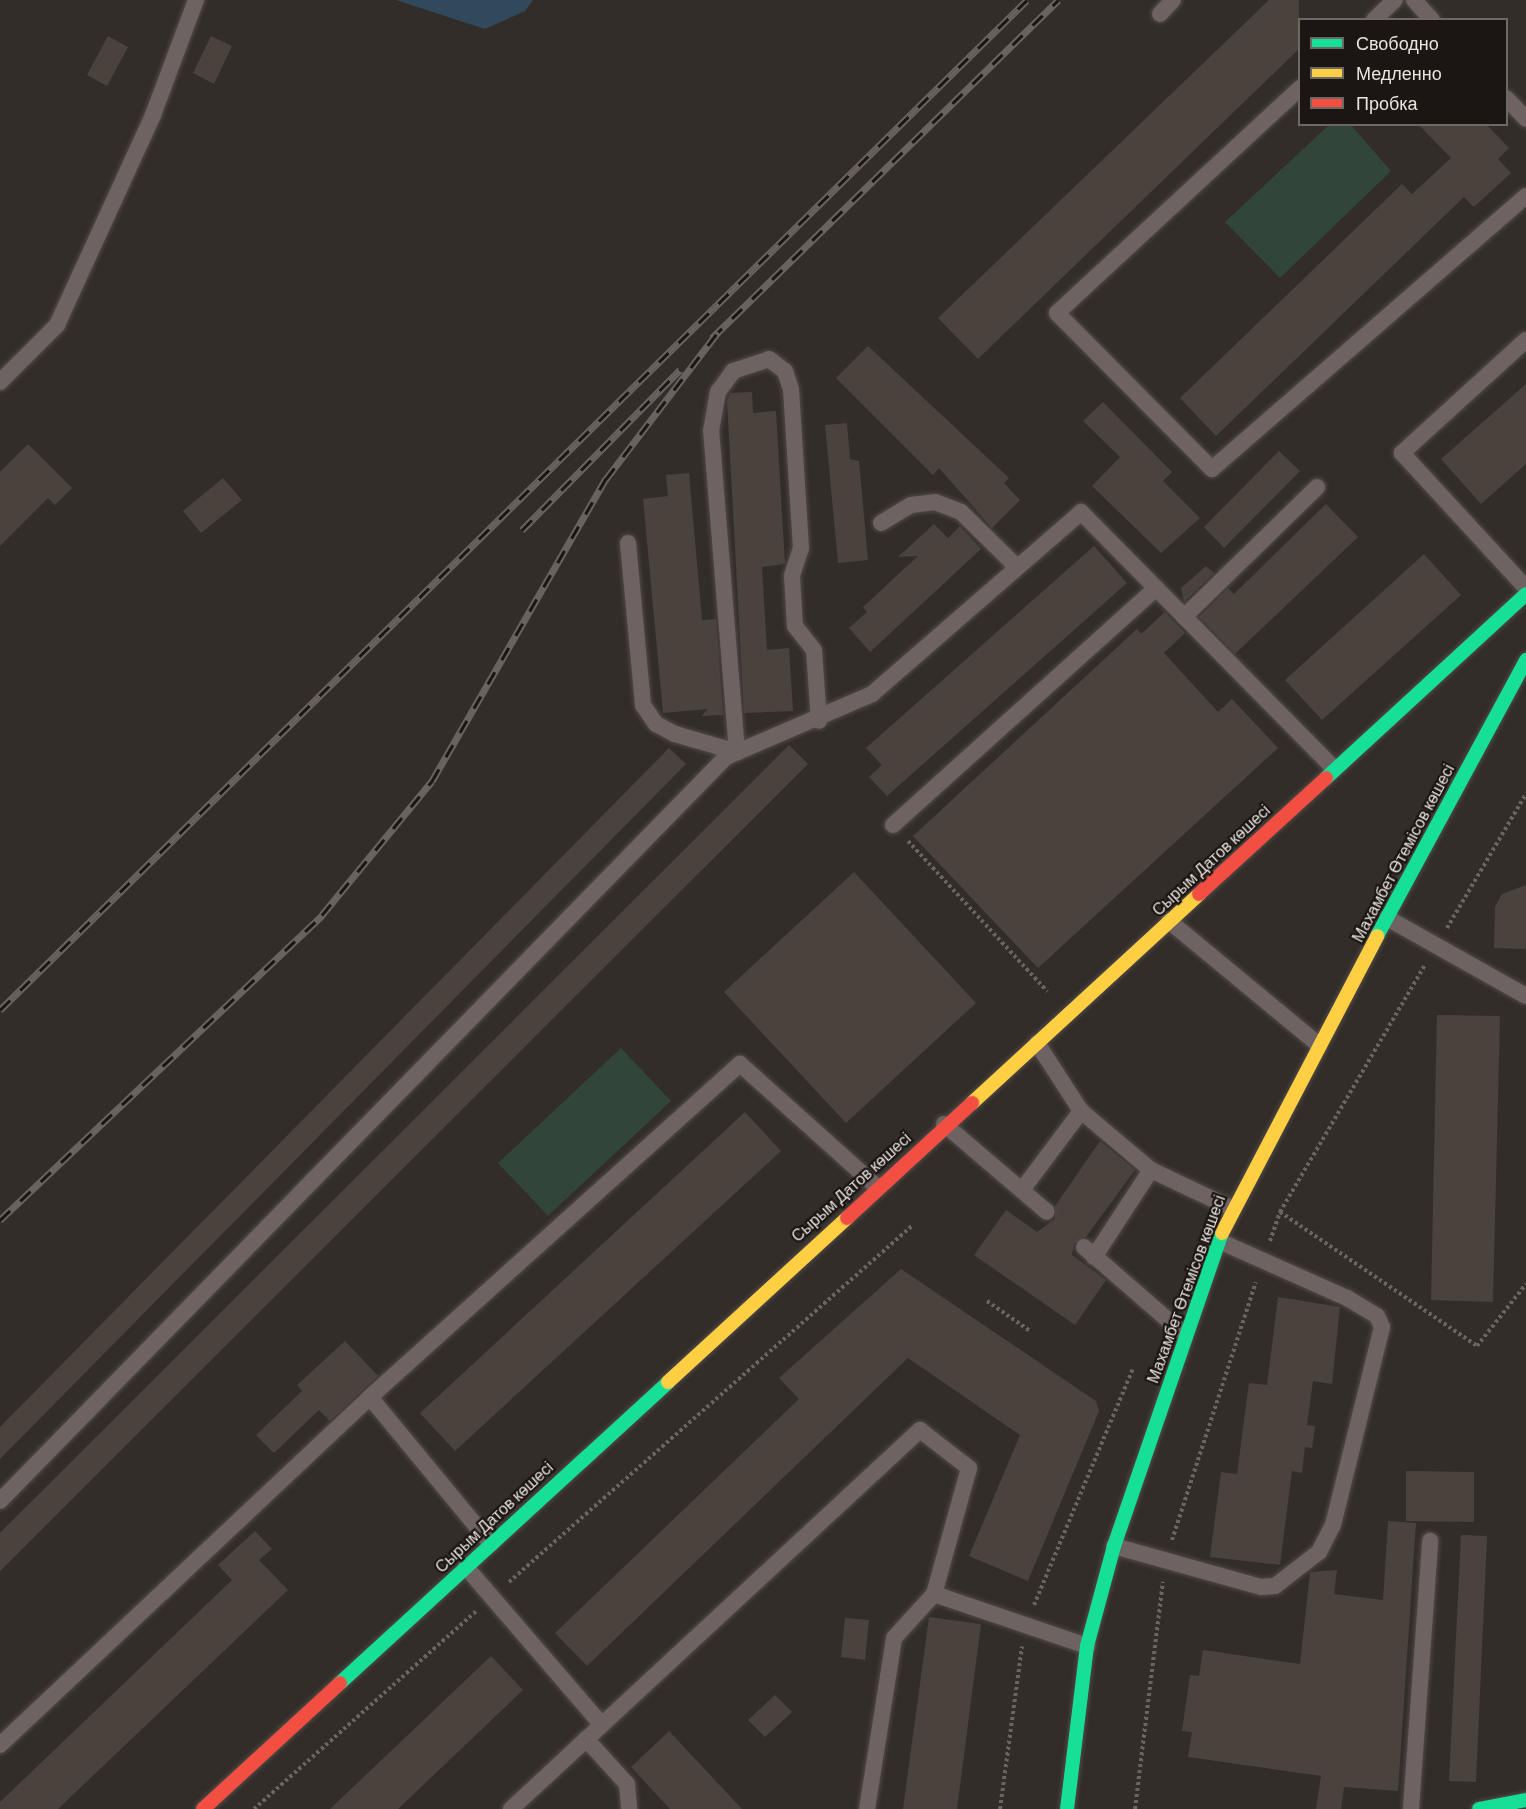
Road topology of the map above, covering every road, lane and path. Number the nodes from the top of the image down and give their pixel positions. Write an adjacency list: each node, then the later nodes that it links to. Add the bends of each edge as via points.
1 (196, 0): 13 (lane, via 153,115 57,325)
2 (1173, 0): 5 (lane)
3 (1395, 0): 6 (lane)
4 (1414, 0): 7 (lane)
5 (1160, 14)
6 (1376, 18)
7 (1430, 18)
8 (1298, 89): 11 (lane, via 1057,314 1212,469)
9 (1508, 100): 10 (lane)
10 (1526, 119)
11 (1526, 196)
12 (1526, 340): 19 (lane, via 1402,453)
13 (0, 382)
14 (1317, 487): 21 (lane)
15 (881, 523): 17 (lane, via 911,505 935,502 962,512)
16 (628, 543): 24 (lane, via 643,705 656,724 675,734)
17 (1017, 567): 18 (lane, via 1082,512); 23 (lane, via 872,694)
18 (1156, 588): 21 (lane); 26 (lane)
19 (1526, 588)
20 (1526, 594): 25 (main road, Сырым Датов көшесі)
21 (1184, 617): 25 (lane)
22 (1526, 660): 27 (main road, Махамбет Өтемісов көшесі)
23 (819, 721): 24 (lane); 24 (lane, via 814,650 795,626 792,576 801,548 791,389 785,371 769,359 749,362 733,371 718,392 711,431)
24 (737, 752): 49 (lane)
25 (1334, 770): 28 (main road, Сырым Датов көшесі)
26 (893, 825): 30 (path)
27 (1387, 918): 29 (lane); 32 (main road, Махамбет Өтемісов көшесі)
28 (1169, 921): 30 (main road, Сырым Датов көшесі); 32 (lane)
29 (1526, 996)
30 (1068, 1014): 31 (main road, Сырым Датов көшесі)
31 (1037, 1043): 33 (lane); 34 (main road, Сырым Датов көшесі)
32 (1319, 1044): 38 (main road, Махамбет Өтемісов көшесі)
33 (1081, 1112): 35 (lane); 37 (lane)
34 (944, 1124): 36 (main road, Сырым Датов көшесі); 37 (lane)
35 (1150, 1170): 38 (lane); 46 (lane, via 1089,1252)
36 (876, 1186): 48 (lane, via 740,1064); 51 (main road, Сырым Датов көшесі)
37 (1022, 1190): 39 (lane)
38 (1231, 1208): 42 (main road, Махамбет Өтемісов көшесі)
39 (1047, 1212)
40 (1280, 1212): 43 (path, via 1477,1346)
41 (913, 1225): 55 (path)
42 (1219, 1241): 46 (main road, Махамбет Өтемісов көшесі); 52 (lane, via 1347,1298 1377,1316 1382,1327 1334,1525 1319,1552 1275,1586 1261,1587)
43 (1526, 1284)
44 (987, 1301): 45 (path)
45 (1030, 1331)
46 (1184, 1334): 52 (main road, Махамбет Өтемісов көшесі)
47 (1133, 1368): 56 (path)
48 (370, 1398): 51 (lane); 60 (lane)
49 (0, 1501)
50 (1430, 1541): 69 (lane)
51 (491, 1544): 53 (main road, Сырым Датов көшесі)
52 (1114, 1546): 57 (main road, Махамбет Өтемісов көшесі)
53 (466, 1567): 55 (lane); 62 (main road, Сырым Датов көшесі)
54 (934, 1594): 56 (lane); 58 (lane, via 969,1468 920,1430); 66 (lane, via 894,1638)
55 (492, 1597): 58 (lane); 63 (path)
56 (1025, 1625): 57 (lane); 67 (path)
57 (1087, 1646): 68 (main road, Махамбет Өтемісов көшесі)
58 (602, 1725): 59 (lane)
59 (586, 1739): 64 (lane); 65 (lane, via 627,1784)
60 (0, 1745)
61 (1526, 1800): 70 (main road)
62 (206, 1808)
63 (254, 1809)
64 (511, 1809)
65 (629, 1809)
66 (867, 1809)
67 (1000, 1809)
68 (1067, 1809)
69 (1411, 1809)
70 (1479, 1809)

